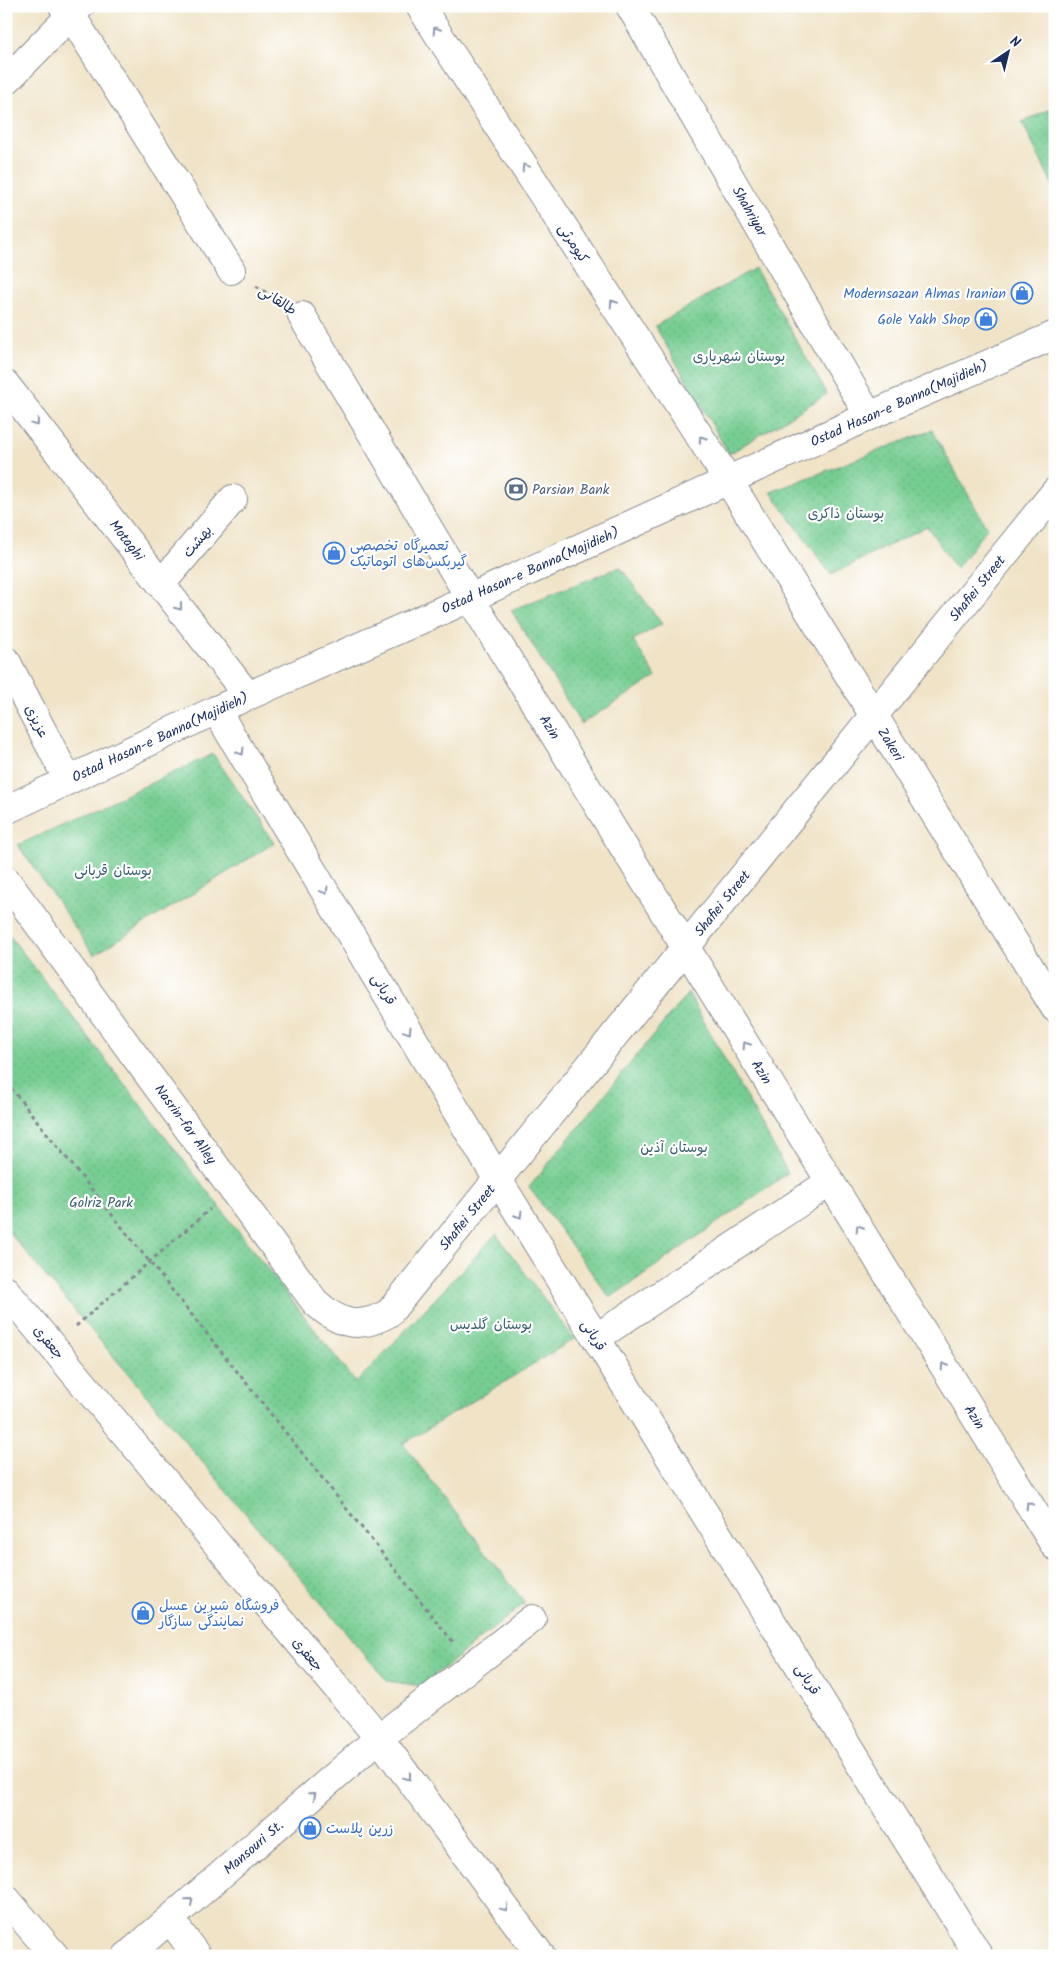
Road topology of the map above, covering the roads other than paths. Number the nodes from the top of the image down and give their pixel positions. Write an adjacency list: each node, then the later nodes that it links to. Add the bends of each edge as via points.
1 (420, 6): 10 (street, کیومرثی, one-way to 1)
2 (630, 6): 9 (street, Shahriyar)
3 (71, 9): 4 (street); 5 (street)
4 (6, 81)
5 (230, 270)
6 (302, 316): 14 (street, طالقانی)
7 (1055, 335): 9 (street, Ostad Hasan-e Banna(Majidieh))
8 (6, 385): 13 (street, Motaghi, one-way to 13)
9 (869, 416): 10 (street, Ostad Hasan-e Banna(Majidieh))
10 (728, 480): 14 (street, Ostad Hasan-e Banna(Majidieh)); 18 (street, Zakeri)
11 (1055, 492): 18 (street, Shafiei Street)
12 (233, 499): 13 (street, بهشت)
13 (161, 584): 16 (street, Motaghi, one-way to 16)
14 (470, 598): 16 (street, Ostad Hasan-e Banna(Majidieh)); 22 (street, Azin)
15 (6, 661): 19 (street, عزیزی)
16 (248, 696): 17 (street, Ostad Hasan-e Banna(Majidieh))
17 (216, 710): 19 (street, Ostad Hasan-e Banna(Majidieh)); 24 (street, قربانی, one-way to 24)
18 (874, 715): 22 (street, Shafiei Street); 23 (street, Zakeri)
19 (68, 780): 20 (street, Ostad Hasan-e Banna(Majidieh))
20 (6, 810)
21 (6, 880): 27 (street, Nasrin-far Alley, via 315,1302 324,1310 352,1323 375,1321)
22 (686, 948): 24 (street, Shafiei Street); 25 (street, Azin, one-way to 22)
23 (1055, 1008)
24 (498, 1180): 27 (street, Shafiei Street); 28 (street, قربانی, one-way to 28)
25 (830, 1182): 28 (street); 29 (street, Azin, one-way to 25)
26 (6, 1291): 31 (street, جعفری)
27 (389, 1313)
28 (596, 1338): 38 (street, قربانی)
29 (1055, 1546)
30 (532, 1619): 31 (street, Mansouri St.)
31 (378, 1738): 33 (street, Mansouri St., one-way to 31); 37 (street, جعفری, one-way to 37)
32 (6, 1899): 34 (street)
33 (170, 1919): 35 (street, Mansouri St.); 36 (street)
34 (55, 1956)
35 (127, 1956)
36 (197, 1956)
37 (541, 1956)
38 (979, 1956)

